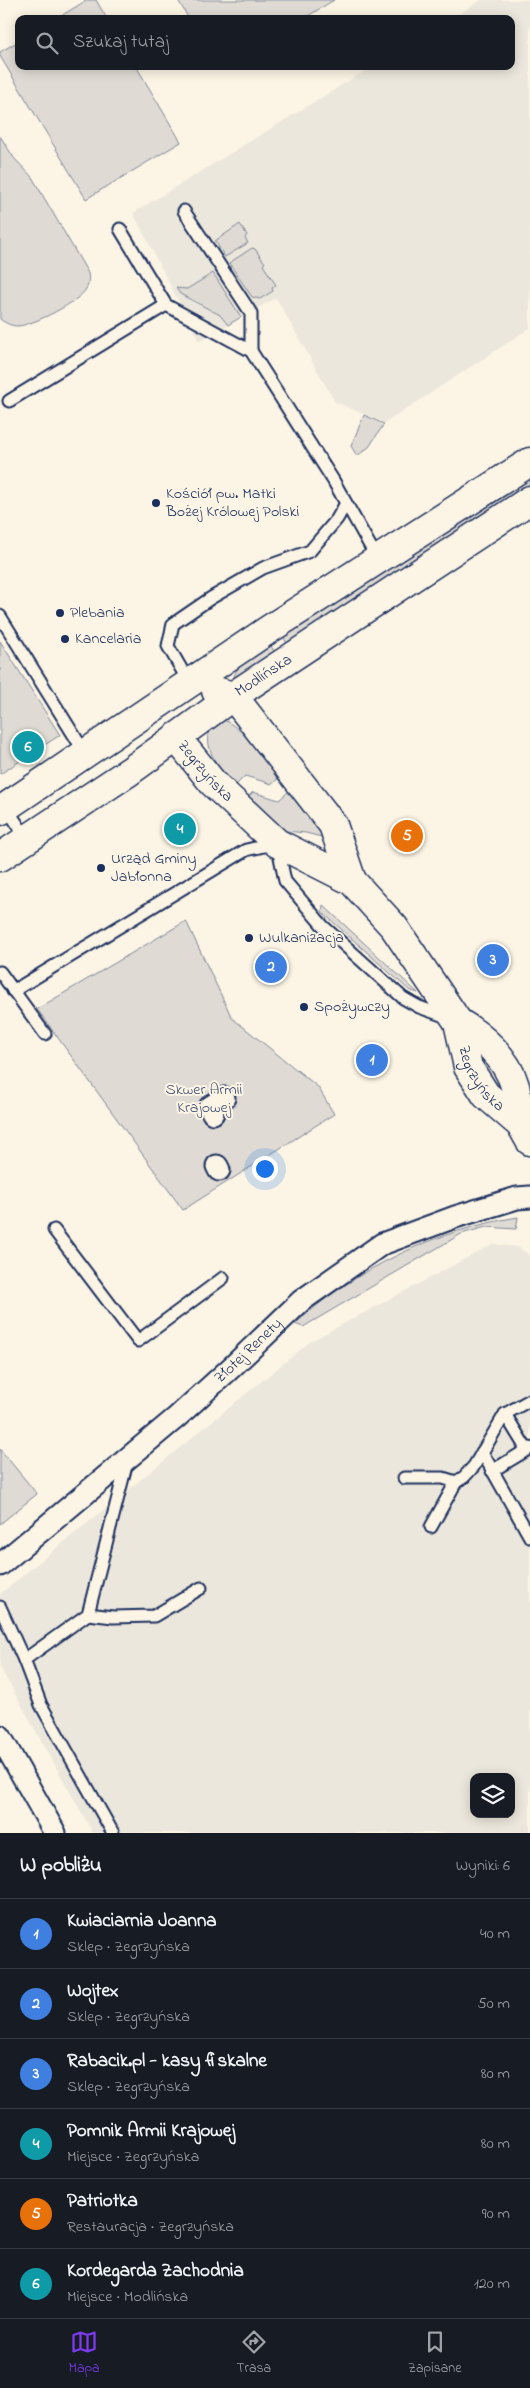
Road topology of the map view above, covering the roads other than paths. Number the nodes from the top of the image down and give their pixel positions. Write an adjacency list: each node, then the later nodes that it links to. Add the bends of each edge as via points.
1 (184, 211): 4 (lane, via 251,313)
2 (120, 229): 3 (lane)
3 (166, 305): 4 (lane); 5 (lane)
4 (251, 351): 8 (lane, via 333,480)
5 (9, 401)
6 (530, 462): 9 (main road)
7 (530, 500): 12 (main road, Modlińska)
8 (345, 505): 9 (lane); 11 (lane, via 310,551 263,568 173,624 168,646)
9 (378, 560): 11 (main road)
10 (0, 616): 14 (lane)
11 (190, 684): 12 (main road); 13 (main road, Zegrzyńska); 14 (main road)
12 (233, 696): 13 (main road, Modlińska); 19 (main road, Zegrzyńska, via 333,825)
13 (176, 737): 16 (main road, Modlińska); 17 (main road, Zegrzyńska, via 213,783)
14 (86, 753): 15 (main road)
15 (2, 805): 16 (lane)
16 (27, 839): 18 (main road, Modlińska)
17 (277, 843): 19 (main road, Zegrzyńska); 21 (lane, via 246,850); 22 (lane, via 285,881 323,926 403,998)
18 (0, 857)
19 (352, 881): 22 (main road, Zegrzyńska, via 394,927)
20 (0, 972): 21 (lane)
21 (13, 991): 23 (lane)
22 (458, 1022): 24 (main road, Zegrzyńska, via 474,1031 492,1048 507,1071 515,1086)
23 (45, 1034)
24 (526, 1133)
25 (530, 1197): 32 (street, Złotej Renety, via 455,1216 382,1244 300,1301 233,1366)
26 (54, 1230): 27 (lane, via 138,1341)
27 (223, 1278)
28 (530, 1400): 29 (lane)
29 (505, 1414): 30 (lane); 31 (lane)
30 (529, 1449): 33 (lane)
31 (482, 1452): 33 (lane); 35 (lane, via 464,1477)
32 (127, 1458): 38 (street, Złotej Renety); 41 (lane)
33 (492, 1470): 37 (lane)
34 (404, 1478): 35 (lane, via 443,1478)
35 (456, 1482): 36 (lane)
36 (431, 1527)
37 (530, 1537)
38 (0, 1566)
39 (201, 1588): 41 (lane, via 154,1616)
40 (0, 1607): 42 (lane)
41 (88, 1614): 42 (lane)
42 (24, 1660): 45 (lane, via 41,1705)
43 (0, 1736): 44 (street)
44 (55, 1833)
45 (113, 1833)

